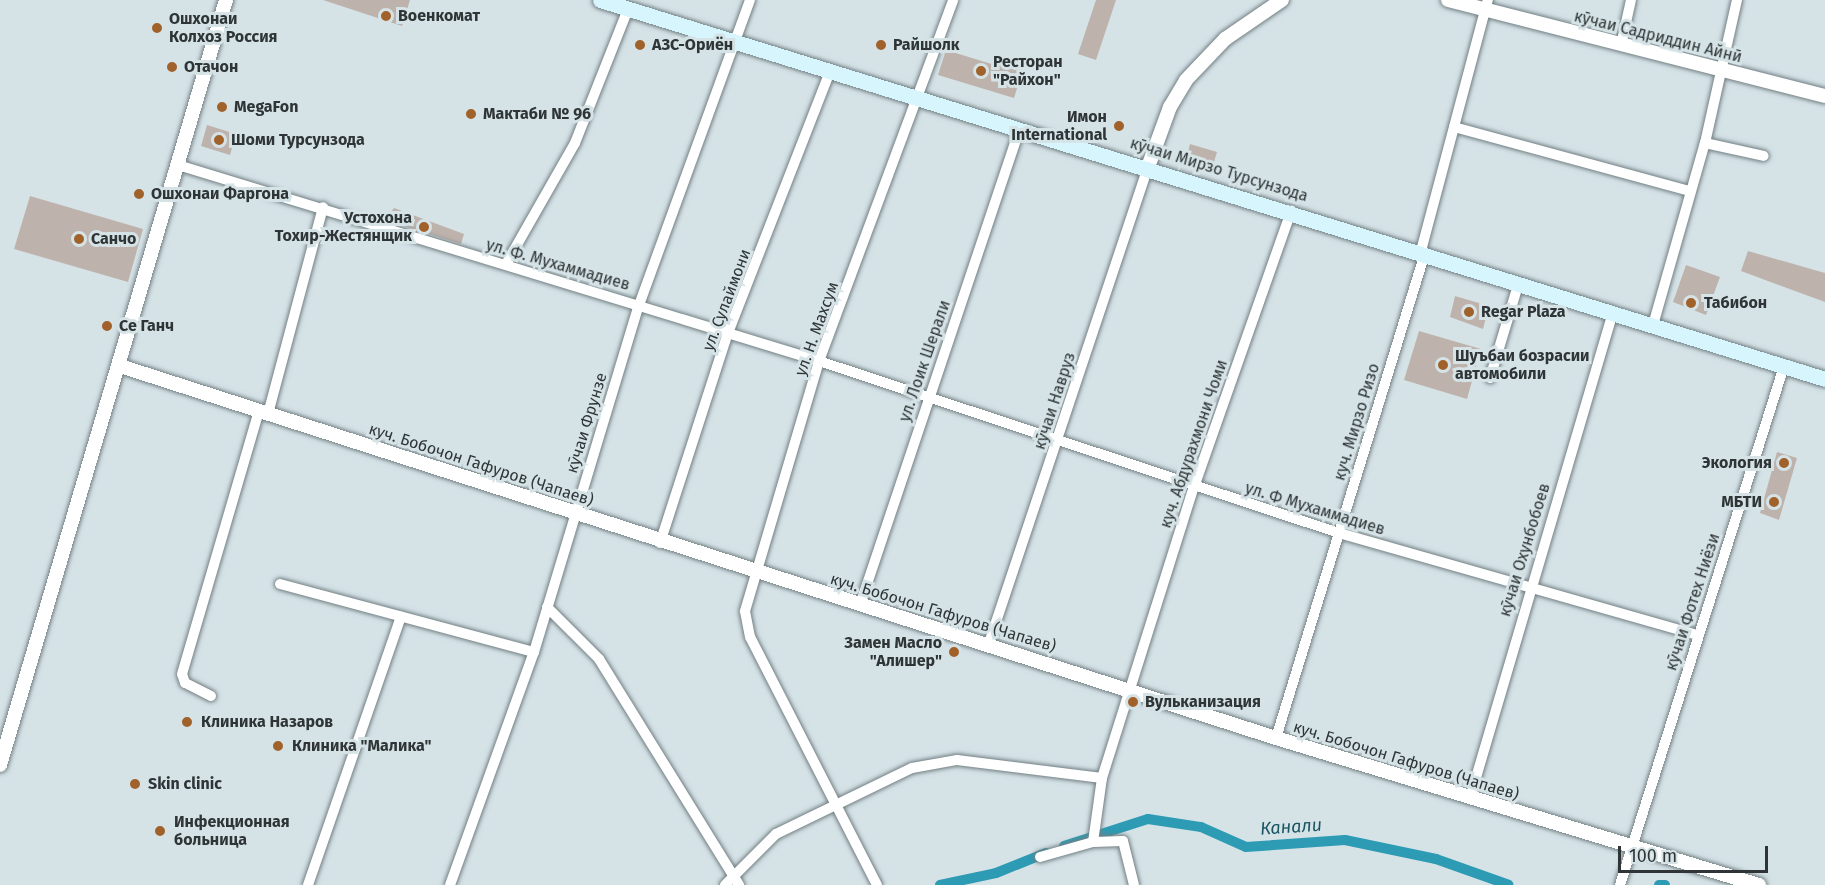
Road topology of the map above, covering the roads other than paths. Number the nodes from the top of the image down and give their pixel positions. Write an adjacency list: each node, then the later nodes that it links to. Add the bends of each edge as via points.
1 (600, 0): 10 (main road, кӯчаи Мирзо Турсунзода)
2 (750, 0): 11 (street, кӯчаи Фрунзе)
3 (953, 0): 16 (street, ул. Н. Махсум)
4 (1282, 0): 22 (street, via 1225,39 1186,80 1170,107)
5 (1448, 0): 9 (street, кӯчаи Садриддин Айнӣ)
6 (1631, 0): 12 (street)
7 (1737, 0): 13 (street)
8 (227, 1): 21 (street)
9 (1486, 6): 12 (street, кӯчаи Садриддин Айнӣ); 17 (street, куч. Мирзо Ризо)
10 (628, 9): 11 (main road, кӯчаи Мирзо Турсунзода); 27 (street, via 575,143)
11 (736, 41): 14 (main road, кӯчаи Мирзо Турсунзода); 29 (street, кӯчаи Фрунзе)
12 (1621, 45): 13 (street, кӯчаи Садриддин Айнӣ)
13 (1723, 70): 15 (street, кӯчаи Садриддин Айнӣ); 19 (street)
14 (830, 72): 16 (main road, кӯчаи Мирзо Турсунзода); 32 (street, ул. Сулаймони)
15 (1825, 95)
16 (919, 99): 18 (main road, кӯчаи Мирзо Турсунзода); 33 (street, ул. Н. Махсум)
17 (1454, 127): 23 (street); 26 (street, куч. Мирзо Ризо)
18 (1020, 128): 22 (main road, кӯчаи Мирзо Турсунзода); 38 (street, ул. Лоик Шерали)
19 (1705, 143): 20 (street); 23 (street)
20 (1764, 156)
21 (178, 165): 24 (street, ул. Ф. Мухаммадиев); 34 (street)
22 (1148, 167): 25 (main road, кӯчаи Мирзо Турсунзода); 40 (street, кӯчаи Навруз)
23 (1690, 191): 31 (street)
24 (323, 207): 27 (street, ул. Ф. Мухаммадиев); 39 (street)
25 (1291, 211): 26 (main road, кӯчаи Мирзо Турсунзода); 41 (street, куч. Абдурахмони Чоми)
26 (1423, 252): 28 (main road, кӯчаи Мирзо Турсунзода); 43 (street, куч. Мирзо Ризо)
27 (506, 264): 29 (street, ул. Ф. Мухаммадиев)
28 (1519, 282): 30 (main road, кӯчаи Мирзо Турсунзода); 36 (street)
29 (639, 305): 32 (street, ул. Ф. Мухаммадиев); 42 (street, кӯчаи Фрунзе)
30 (1613, 312): 31 (main road, кӯчаи Мирзо Турсунзода); 47 (street, кӯчаи Охунбобоев)
31 (1653, 325): 35 (main road, кӯчаи Мирзо Турсунзода)
32 (728, 333): 33 (street, ул. Ф. Мухаммадиев); 44 (street, ул. Сулаймони)
33 (819, 361): 38 (street, ул. Ф. Мухаммадиев); 45 (street, ул. Н. Махсум)
34 (120, 366): 39 (street, куч. Бобочон Гафуров (Чапаев)); 57 (street)
35 (1784, 366): 37 (main road, кӯчаи Мирзо Турсунзода); 51 (street, кӯчаи Фотех Ниёзи)
36 (1490, 378)
37 (1825, 379)
38 (928, 396): 40 (street, ул. Ф Мухаммадиев); 48 (street, ул. Лоик Шерали)
39 (263, 413): 42 (street, куч. Бобочон Гафуров (Чапаев)); 55 (street, via 182,674 185,683)
40 (1057, 442): 41 (street, ул. Ф Мухаммадиев); 52 (street, кӯчаи Навруз)
41 (1194, 487): 43 (street, ул. Ф Мухаммадиев); 54 (street, куч. Абдурахмони Чоми)
42 (575, 513): 44 (street, куч. Бобочон Гафуров (Чапаев)); 49 (street, кӯчаи Фрунзе)
43 (1339, 532): 47 (street, ул. Ф Мухаммадиев); 56 (street, куч. Мирзо Ризо)
44 (660, 543): 45 (street, куч. Бобочон Гафуров (Чапаев))
45 (753, 573): 48 (street, куч. Бобочон Гафуров (Чапаев)); 60 (street, ул. Н. Махсум, via 745,611 750,637)
46 (280, 584): 50 (street)
47 (1529, 587): 51 (street, ул. Ф Мухаммадиев); 59 (street, кӯчаи Охунбобоев)
48 (860, 605): 52 (street, куч. Бобочон Гафуров (Чапаев))
49 (548, 608): 53 (street, кӯчаи Фрунзе); 64 (street, via 599,659)
50 (401, 616): 53 (street); 65 (street)
51 (1698, 635): 62 (street, кӯчаи Фотех Ниёзи)
52 (989, 643): 54 (street, куч. Бобочон Гафуров (Чапаев))
53 (534, 652): 66 (street, кӯчаи Фрунзе)
54 (1131, 689): 56 (street, куч. Бобочон Гафуров (Чапаев)); 58 (street, куч. Абдурахмони Чоми)
55 (211, 696)
56 (1276, 738): 59 (street, куч. Бобочон Гафуров (Чапаев))
57 (0, 765)
58 (1102, 778): 60 (street, via 938,760); 61 (street, куч. Абдурахмони Чоми)
59 (1470, 798): 62 (street, куч. Бобочон Гафуров (Чапаев))
60 (837, 804): 64 (street, via 776,834); 67 (street, ул. Н. Махсум)
61 (1093, 842): 63 (street); 68 (street, via 1123,841)
62 (1630, 847): 69 (street, кӯчаи Фотех Ниёзи); 70 (street, куч. Бобочон Гафуров (Чапаев))
63 (1040, 857)
64 (732, 882)
65 (308, 885)
66 (450, 885)
67 (877, 885)
68 (1134, 885)
69 (1620, 885)
70 (1759, 885)

